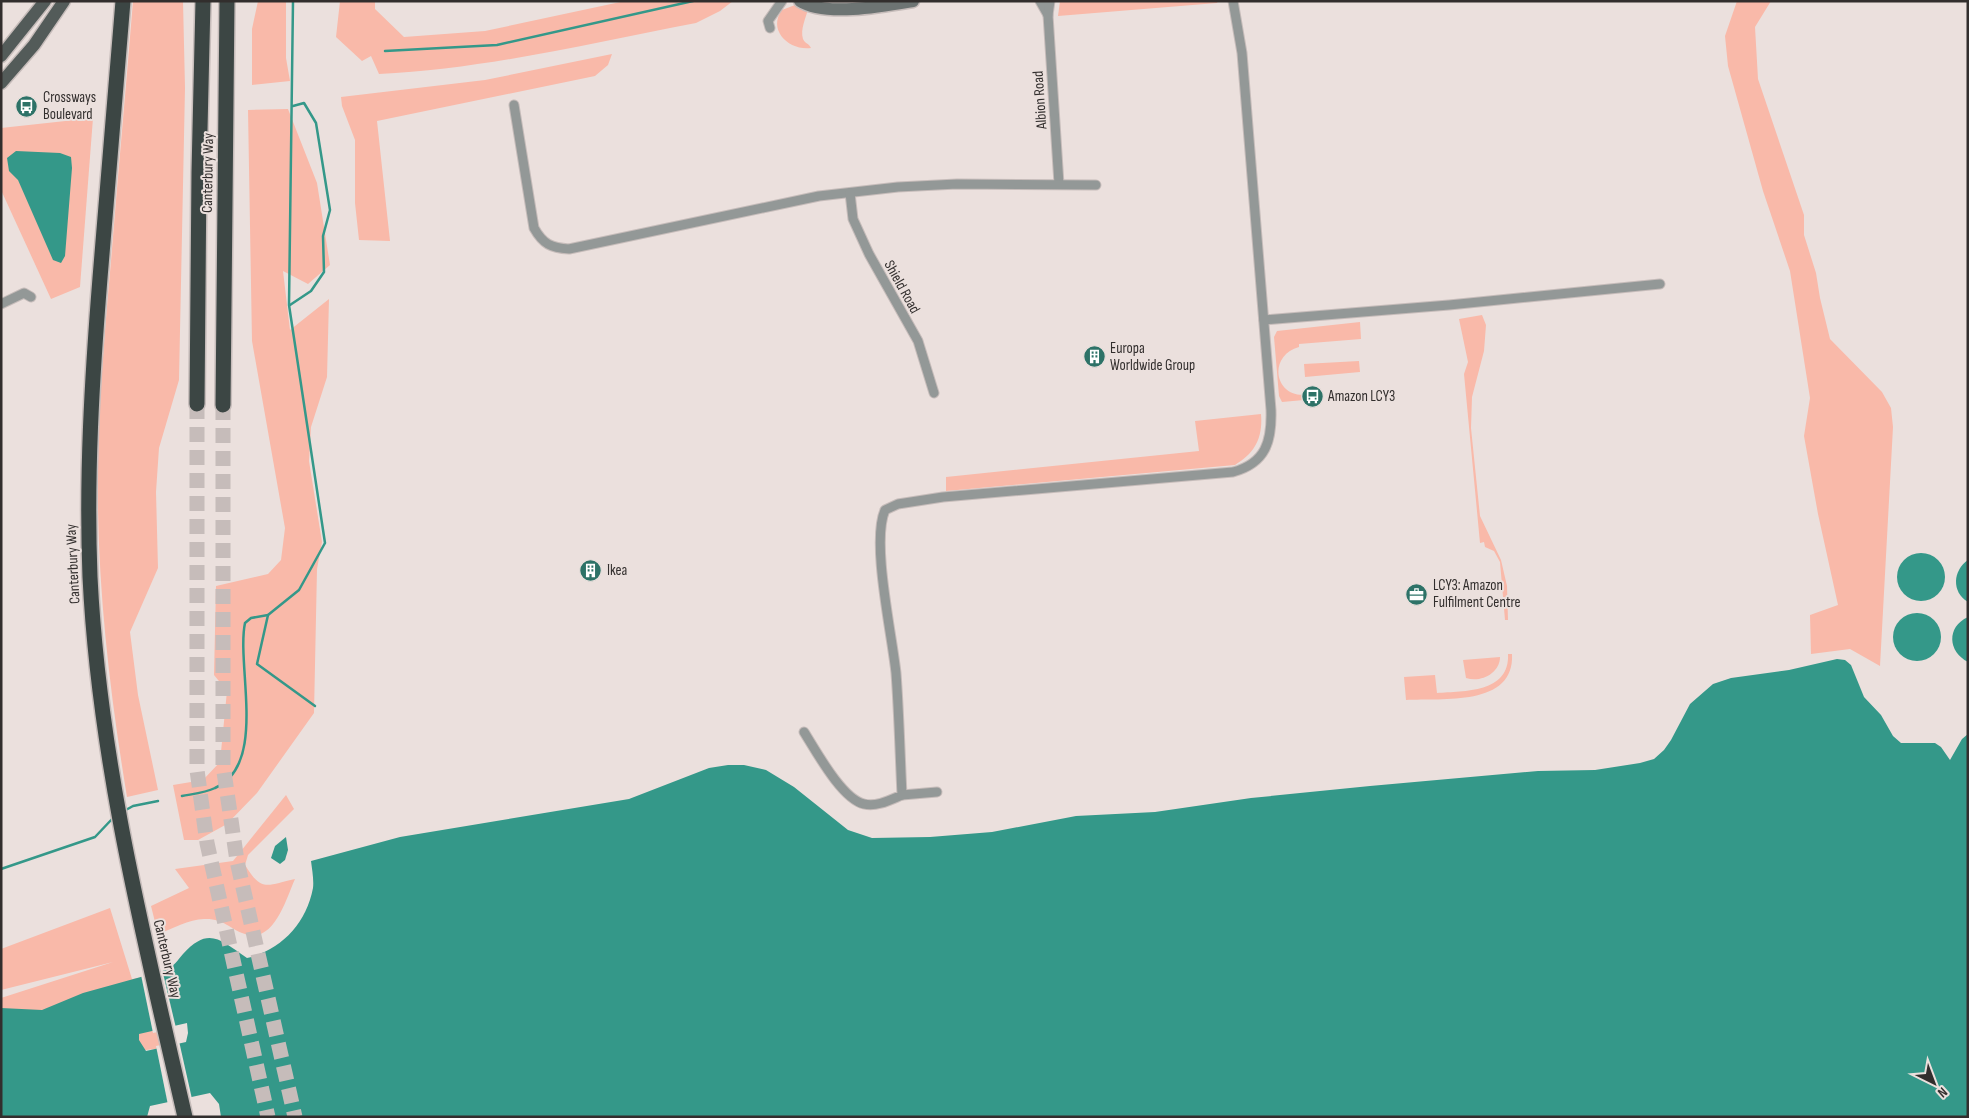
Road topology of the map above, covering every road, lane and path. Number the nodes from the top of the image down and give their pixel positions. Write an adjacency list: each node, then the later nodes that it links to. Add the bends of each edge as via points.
1 (45, 1): 15 (main road)
2 (64, 1): 16 (main road, via 34,45)
3 (123, 1): 31 (highway, Canterbury Way, via 89,415 90,580 103,723 118,815)
4 (203, 1): 26 (highway, Canterbury Way)
5 (227, 1): 27 (highway, Canterbury Way)
6 (782, 1): 14 (street, via 768,21)
7 (800, 1): 12 (street, via 813,8)
8 (912, 1): 12 (street, via 886,6)
9 (1040, 1): 13 (street, Albion Road)
10 (1050, 1): 13 (street, Albion Road)
11 (1232, 1): 24 (street, via 1242,52)
12 (820, 5)
13 (1048, 15): 18 (street, Albion Road)
14 (770, 28)
15 (1, 56)
16 (1, 83)
17 (514, 105): 20 (street, via 534,228 541,240 553,248 569,249 799,200)
18 (1059, 184): 19 (street); 20 (street, via 957,184)
19 (1096, 186)
20 (850, 193): 25 (street, Shield Road, via 853,219 918,341)
21 (1660, 284): 24 (street)
22 (31, 297): 23 (street, via 24,293)
23 (1, 304)
24 (1264, 320): 30 (street, via 1272,431 1263,453 1243,469 1208,475 943,497 898,504 885,510 880,522 882,565 896,672)
25 (934, 393)
26 (197, 404)
27 (223, 405)
28 (804, 732): 30 (street, via 851,798 864,804 881,804)
29 (937, 792): 30 (street)
30 (902, 795)
31 (185, 1117)

